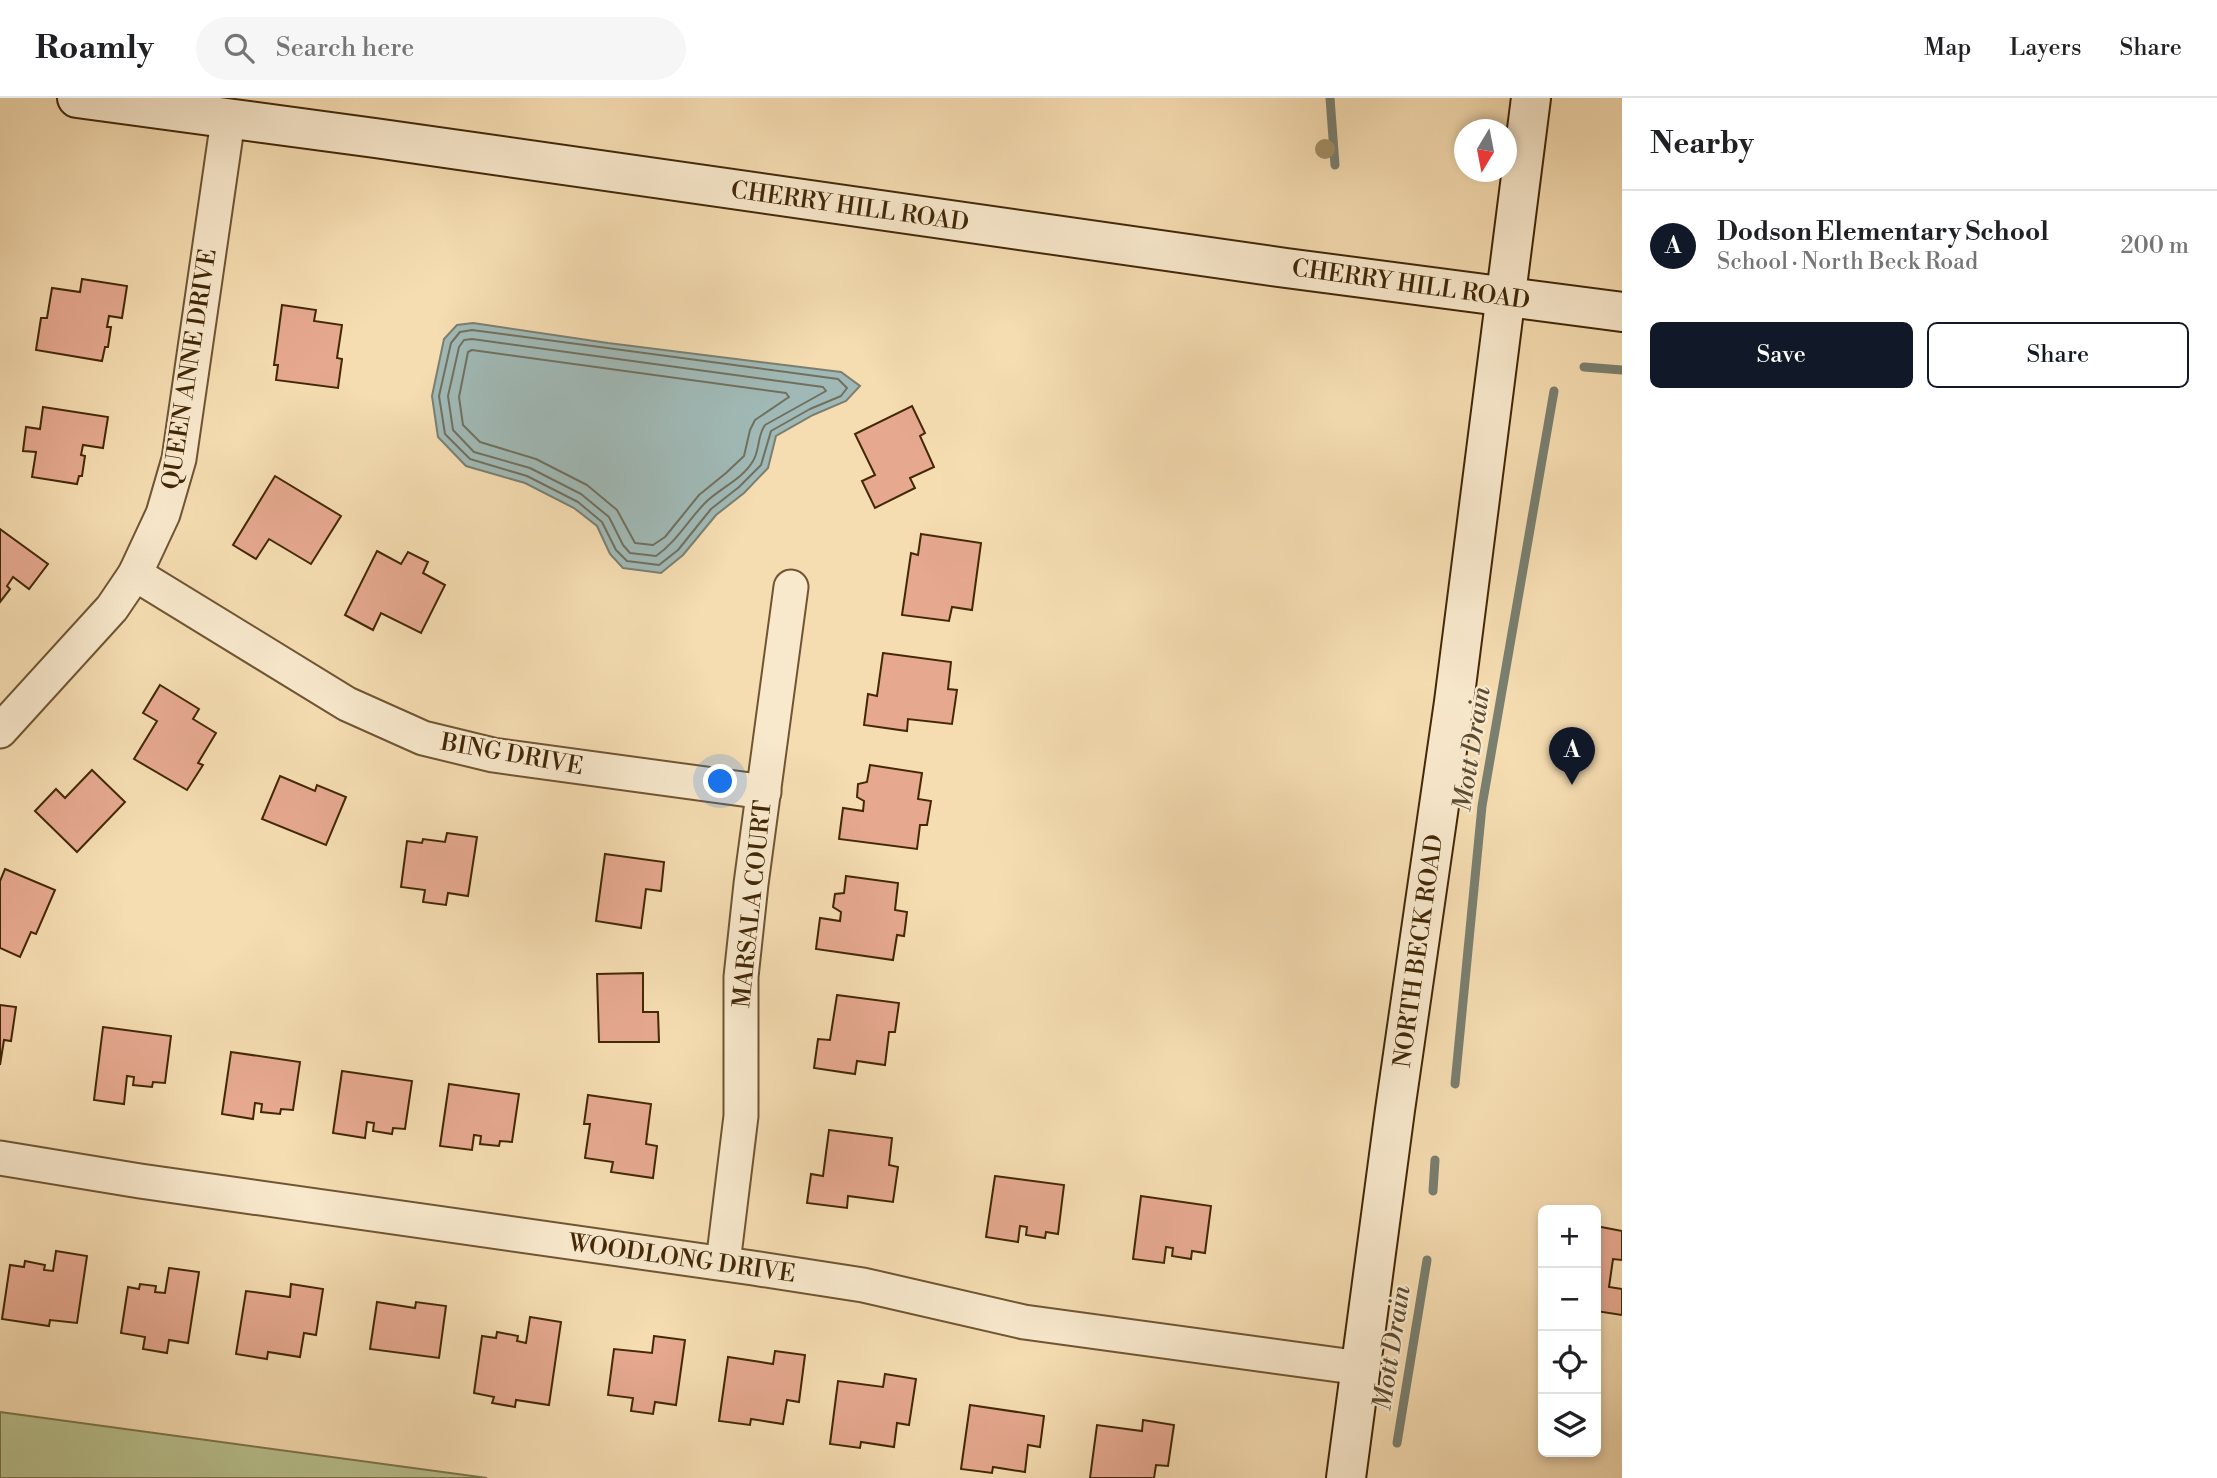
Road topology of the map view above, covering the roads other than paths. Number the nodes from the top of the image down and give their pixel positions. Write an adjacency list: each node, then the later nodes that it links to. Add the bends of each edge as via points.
1 (77, 98): 3 (main road, CHERRY HILL ROAD)
2 (1531, 98): 4 (main road, NORTH BECK ROAD)
3 (228, 120): 4 (main road, CHERRY HILL ROAD); 6 (street, QUEEN ANNE DRIVE, via 179,458 163,514)
4 (1506, 298): 5 (main road, CHERRY HILL ROAD); 12 (main road, NORTH BECK ROAD)
5 (1622, 312)
6 (135, 574): 8 (street, QUEEN ANNE DRIVE, via 112,608); 9 (street, BING DRIVE, via 347,704 423,738 493,755)
7 (791, 587): 9 (street, MARSALA COURT)
8 (0, 731)
9 (764, 792): 11 (street, MARSALA COURT, via 740,977 741,1116)
10 (0, 1158): 11 (street, WOODLONG DRIVE)
11 (723, 1264): 12 (street, WOODLONG DRIVE, via 863,1285 1024,1322)
12 (1361, 1368): 13 (main road, NORTH BECK ROAD)
13 (1346, 1478)

